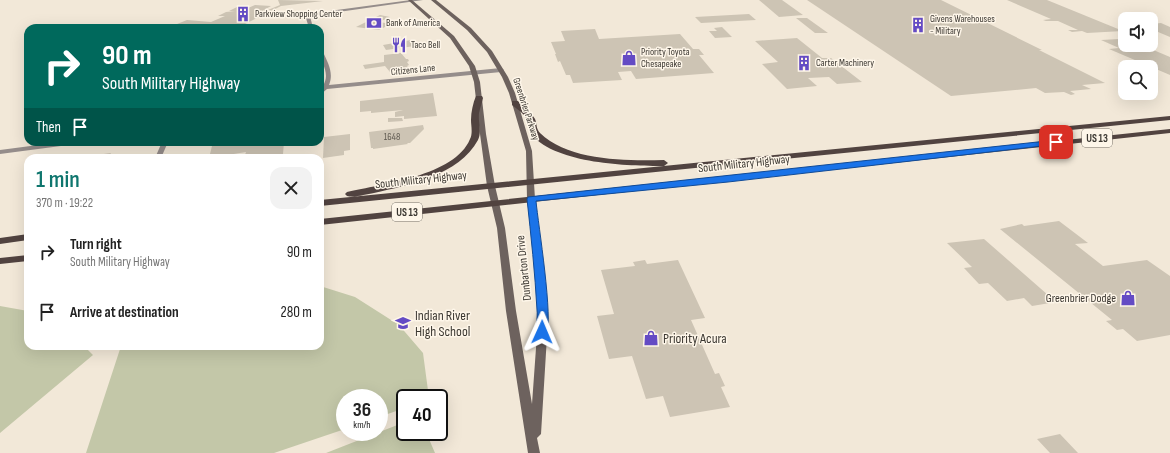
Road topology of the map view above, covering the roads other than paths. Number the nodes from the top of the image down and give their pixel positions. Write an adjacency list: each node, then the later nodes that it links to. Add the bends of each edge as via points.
1 (421, 0): 3 (street)
2 (434, 0): 6 (main road, Greenbrier Parkway, via 480,39)
3 (411, 1): 4 (street, via 307,15); 7 (main road, via 452,37 466,56)
4 (310, 24)
5 (324, 62): 8 (street, via 329,75)
6 (501, 70): 7 (street, Citizens Lane); 10 (main road, Greenbrier Parkway)
7 (474, 73): 8 (street, Citizens Lane); 9 (main road)
8 (326, 87)
9 (479, 98): 17 (main road); 18 (main road, via 474,142 464,153 443,168 392,186)
10 (515, 103): 15 (main road, via 530,118 535,132 556,147 604,160 660,163 758,154); 16 (main road, Greenbrier Parkway, via 529,151)
11 (1170, 118): 15 (main road, South Military Highway / US 13)
12 (1170, 131): 19 (main road, South Military Highway / US 13)
13 (46, 146): 14 (street)
14 (0, 152)
15 (815, 153): 16 (main road, South Military Highway / US 13)
16 (530, 182): 17 (main road, South Military Highway / US 13); 19 (main road, Dunbarton Drive)
17 (491, 186): 20 (main road, Dunbarton Drive); 21 (main road, South Military Highway / US 13)
18 (324, 197)
19 (531, 199): 20 (main road, South Military Highway / US 13); 27 (main road, Dunbarton Drive, via 543,320)
20 (495, 202): 22 (main road, South Military Highway / US 13); 27 (main road, Dunbarton Drive)
21 (324, 203)
22 (324, 222)
23 (24, 238): 24 (main road)
24 (0, 241)
25 (24, 258): 26 (main road)
26 (0, 261)
27 (534, 450)

